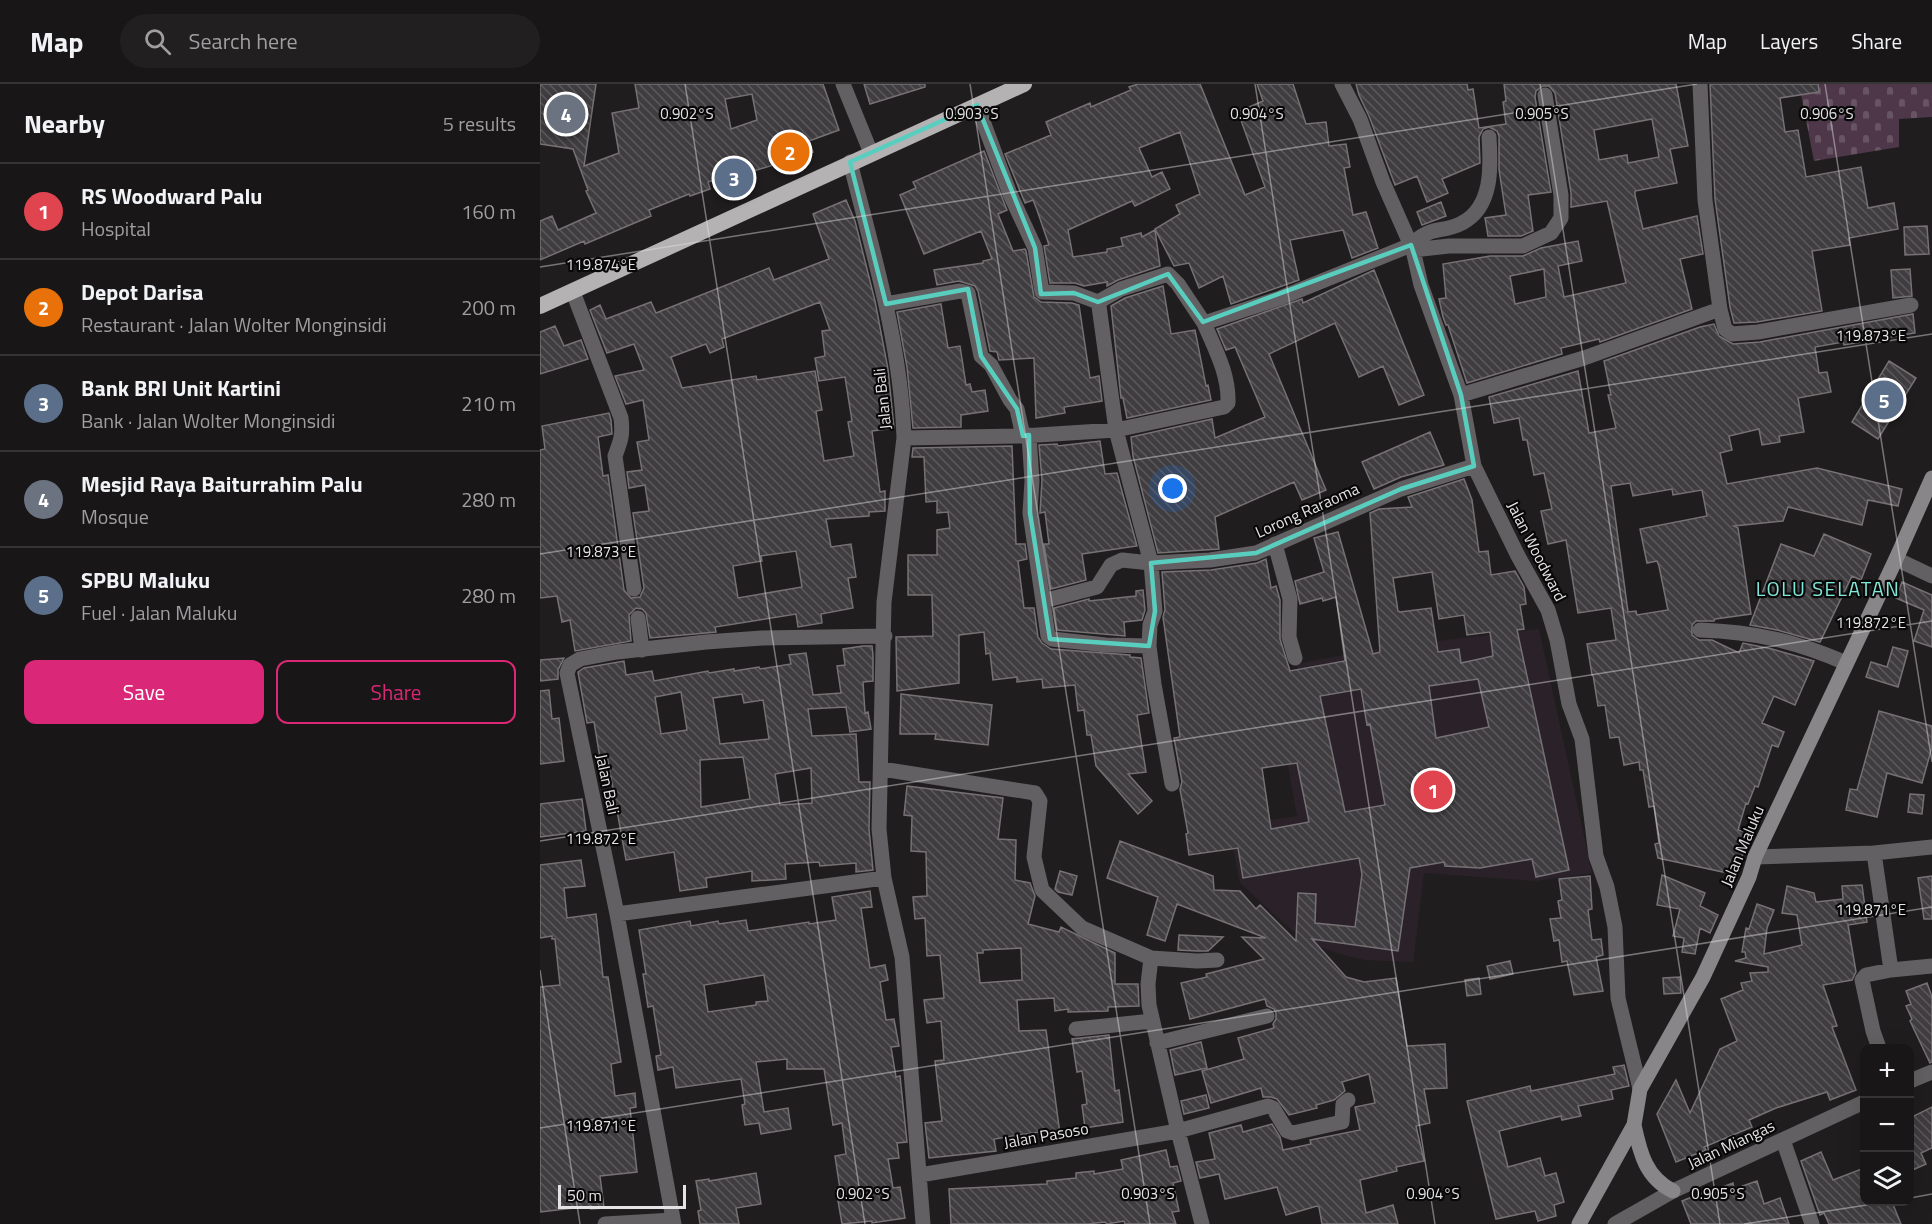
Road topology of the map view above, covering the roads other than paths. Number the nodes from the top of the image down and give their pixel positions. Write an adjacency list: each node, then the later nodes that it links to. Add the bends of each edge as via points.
1 (843, 84): 8 (street)
2 (1024, 84): 6 (highway)
3 (1342, 84): 10 (street, Jalan Woodward)
4 (1700, 84): 16 (street, via 1705,200)
5 (1545, 95): 10 (street, via 1561,195 1561,218 1551,232 1523,246)
6 (977, 105): 8 (highway); 12 (street, via 1035,248 1042,292 1074,293)
7 (1489, 137): 10 (street, via 1491,167 1479,207 1462,224 1426,233)
8 (871, 153): 9 (highway)
9 (850, 162): 11 (highway); 13 (street, Jalan Bali)
10 (1412, 248): 17 (street); 18 (street, Jalan Woodward, via 1421,285)
11 (573, 292): 15 (highway); 28 (street, via 621,418 622,441 615,456)
12 (1098, 302): 17 (street, via 1121,289 1168,274); 19 (street)
13 (886, 304): 20 (street, via 960,291 968,293 981,356 1017,409); 21 (street, Jalan Bali, via 894,343)
14 (1911, 305): 16 (street, via 1732,334 1725,330)
15 (540, 306)
16 (1720, 309): 18 (street, via 1584,358)
17 (1204, 323): 19 (street, via 1226,379 1228,403)
18 (1461, 395): 22 (street, Jalan Woodward)
19 (1116, 430): 20 (street); 26 (street)
20 (1026, 435): 21 (street); 29 (street, via 1032,481 1030,513)
21 (903, 438): 32 (street, Jalan Bali, via 885,591)
22 (1474, 466): 24 (street, Lorong Raraoma, via 1401,489); 55 (street, Jalan Woodward, via 1548,610 1557,640 1569,704 1582,739 1596,856 1615,927 1618,998)
23 (1932, 478): 25 (main road, Jalan Maluku)
24 (1275, 544): 26 (street, Lorong Raraoma, via 1256,553); 35 (street, via 1291,605 1289,637)
25 (1896, 560): 27 (street); 36 (main road, Jalan Maluku)
26 (1151, 563): 29 (street, Lorong Raraoma, via 1115,562 1097,587); 33 (street, via 1155,611)
27 (1932, 576)
28 (634, 589)
29 (1043, 601): 33 (street, via 1050,639)
30 (638, 618): 34 (street)
31 (1700, 630): 36 (street, via 1765,636)
32 (885, 636): 34 (street, Jalan Bali, via 751,639); 37 (street, Jalan Bali)
33 (1149, 646): 38 (street)
34 (642, 650): 43 (street, Jalan Bali, via 580,659 570,665 567,673)
35 (1294, 658)
36 (1846, 663): 41 (main road, Jalan Maluku)
37 (882, 769): 42 (street, Jalan Bali, via 879,829); 44 (street, via 1035,793 1040,801 1034,857 1042,890 1082,928)
38 (1172, 784)
39 (1932, 847): 40 (street)
40 (1874, 853): 41 (street); 47 (street)
41 (1755, 857): 55 (main road, Jalan Maluku, via 1703,977)
42 (884, 878): 43 (street); 61 (street, Jalan Bali, via 902,957)
43 (618, 914): 63 (street, Jalan Bali)
44 (1150, 957): 45 (street); 49 (street)
45 (1217, 960)
46 (1932, 966): 47 (street)
47 (1891, 970): 52 (street, via 1866,975 1862,980)
48 (1267, 1016): 51 (street)
49 (1152, 1021): 50 (street); 51 (street)
50 (1076, 1029)
51 (1158, 1043): 59 (street)
52 (1878, 1044)
53 (1932, 1072): 54 (street)
54 (1914, 1079)
55 (1640, 1089): 58 (main road, Jalan Maluku)
56 (1348, 1100): 59 (street, Jalan Pasoso, via 1343,1104 1342,1122 1293,1133 1287,1131 1268,1106)
57 (1860, 1104): 60 (street, Jalan Miangas)
58 (1634, 1125): 62 (main road, via 1647,1169 1661,1185); 67 (main road, Jalan Maluku)
59 (1178, 1131): 61 (street, Jalan Pasoso); 66 (street)
60 (1783, 1140): 62 (street, Jalan Miangas); 69 (street)
61 (920, 1175): 65 (street, Jalan Bali)
62 (1673, 1191): 68 (street, Jalan Miangas)
63 (673, 1222): 64 (street)
64 (605, 1224)
65 (923, 1224)
66 (1202, 1224)
67 (1579, 1224)
68 (1615, 1224)
69 (1812, 1224)

